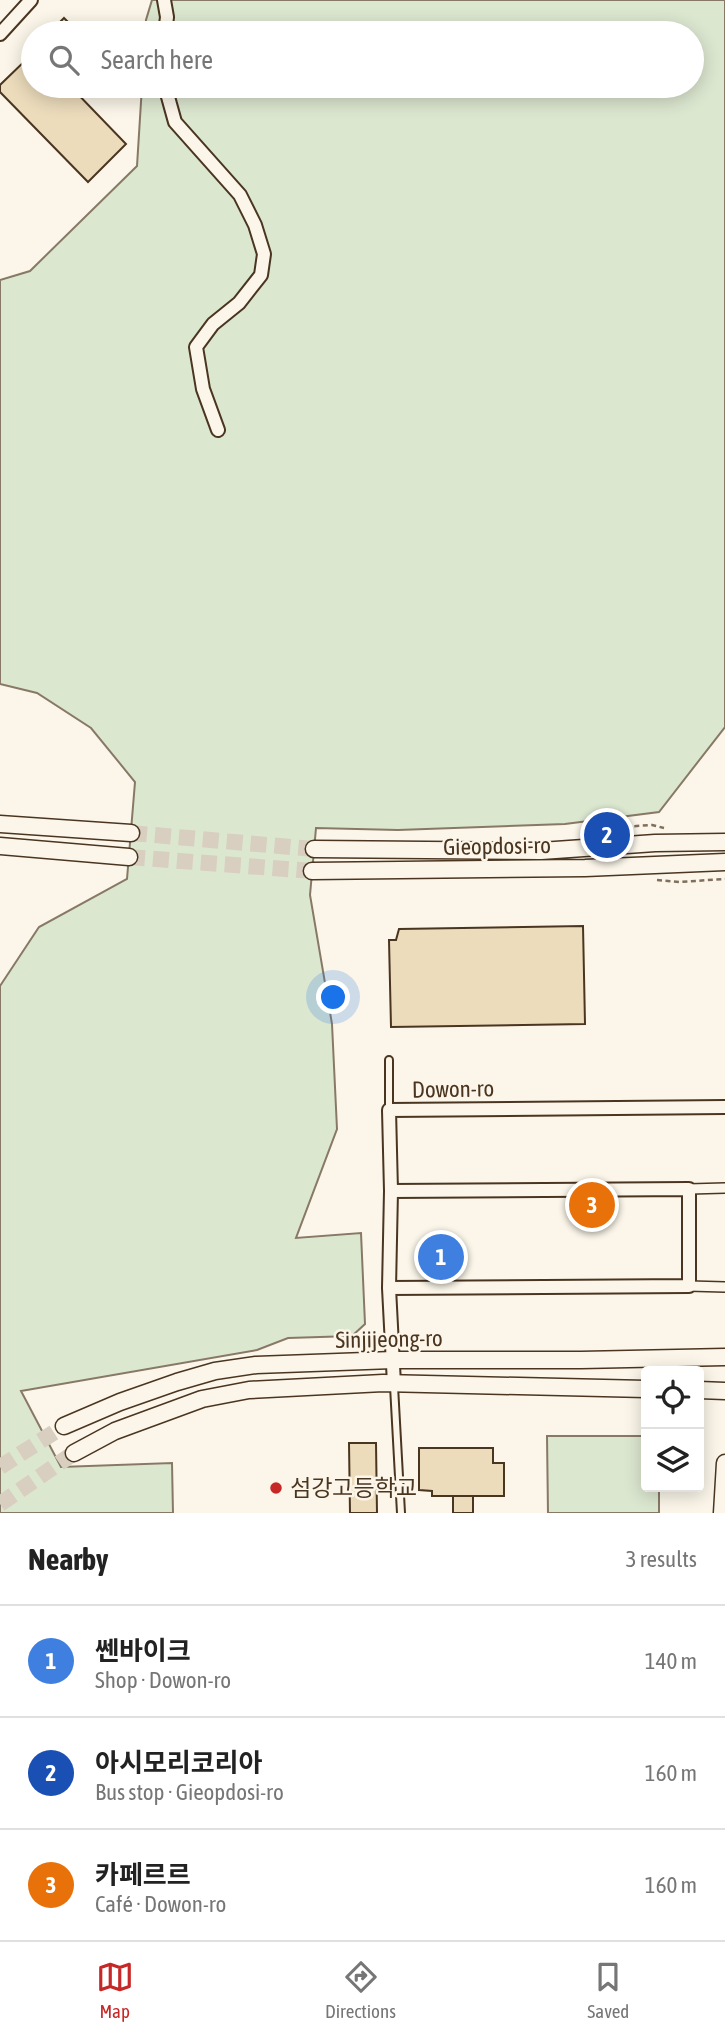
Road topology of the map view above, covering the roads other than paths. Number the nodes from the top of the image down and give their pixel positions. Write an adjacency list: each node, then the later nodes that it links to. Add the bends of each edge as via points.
1 (31, 0): 4 (street)
2 (164, 0): 3 (street)
3 (166, 21)
4 (0, 34)
5 (168, 98): 6 (street, via 175,122 240,195 256,225 264,254 261,275 195,346 203,389)
6 (218, 430)
7 (0, 824): 8 (street)
8 (131, 833)
9 (725, 842): 11 (street, Gieopdosi-ro, via 541,851)
10 (0, 846): 12 (street)
11 (314, 849)
12 (129, 857)
13 (725, 862): 14 (street, Gieopdosi-ro)
14 (312, 871)
15 (389, 1060): 17 (lane)
16 (725, 1107): 17 (street, Dowon-ro)
17 (389, 1110): 20 (street, Dowon-ro)
18 (725, 1188): 19 (street)
19 (689, 1189): 20 (street); 21 (street)
20 (391, 1191): 23 (street, Dowon-ro)
21 (689, 1286): 22 (street); 23 (street)
22 (725, 1287)
23 (389, 1288): 25 (street, Dowon-ro)
24 (725, 1357): 25 (street, Sinjijeong-ro)
25 (393, 1360): 26 (street, Dowon-ro); 30 (street, Sinjijeong-ro, via 215,1371)
26 (394, 1384): 27 (street); 31 (street, via 249,1390 202,1399); 33 (lane)
27 (641, 1389)
28 (704, 1390): 29 (street)
29 (725, 1391)
30 (64, 1426)
31 (74, 1453)
32 (725, 1463): 34 (street)
33 (401, 1513)
34 (722, 1513)

